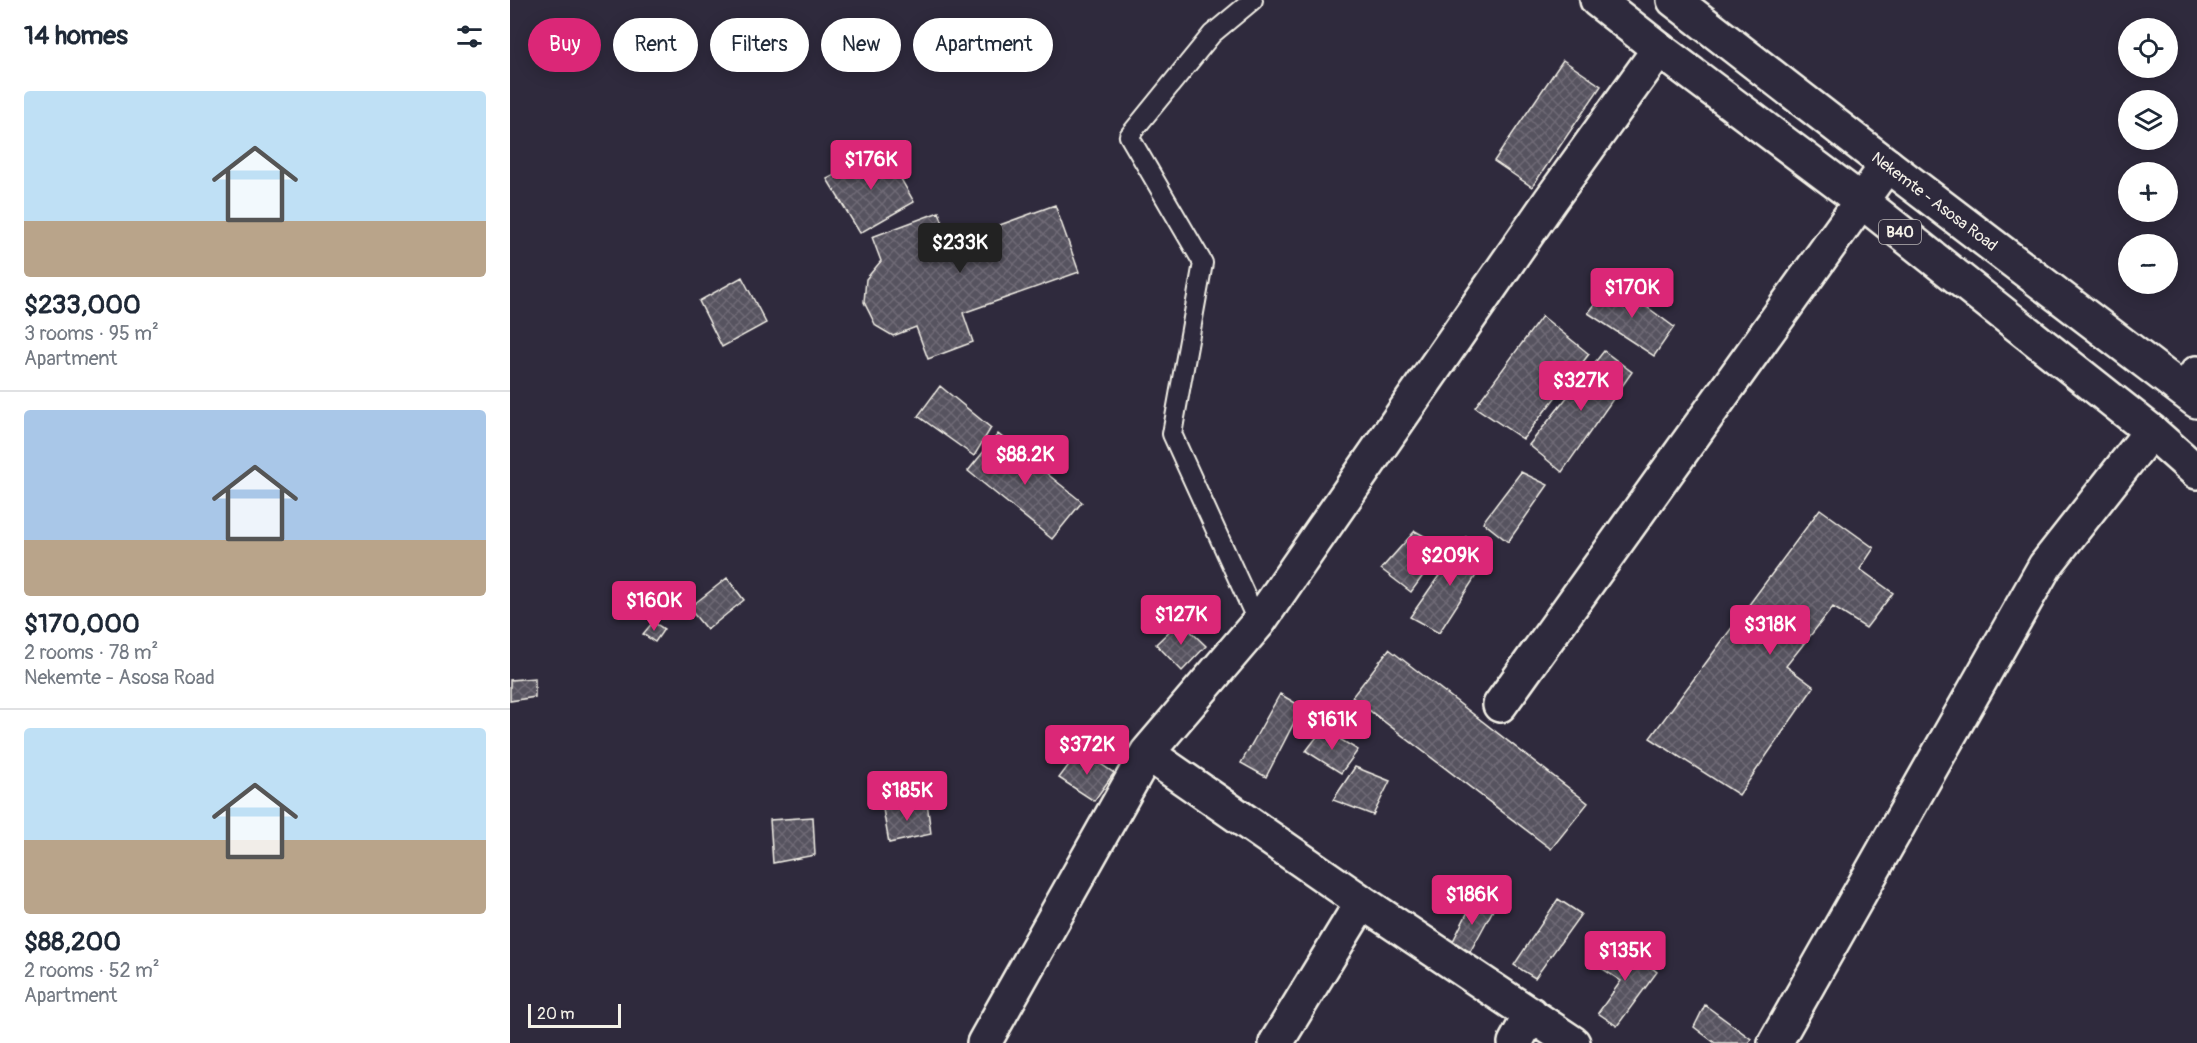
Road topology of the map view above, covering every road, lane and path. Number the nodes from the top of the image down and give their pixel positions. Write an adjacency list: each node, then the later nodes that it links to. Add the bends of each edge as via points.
1 (1252, 0): 10 (lane, via 1212,34 1129,136 1203,263 1172,434)
2 (1597, 0): 4 (main road, B40)
3 (1674, 0): 5 (main road, Nekemte - Asosa Road / B40)
4 (1659, 49): 6 (main road, B40); 10 (main road)
5 (1887, 165): 6 (main road); 7 (main road, Nekemte - Asosa Road / B40)
6 (1860, 200): 8 (main road, B40); 11 (main road)
7 (2193, 388)
8 (2151, 431): 9 (main road, B40); 19 (main road, via 2045,566)
9 (2197, 472)
10 (1258, 623): 12 (main road)
11 (1500, 705)
12 (1147, 753): 13 (main road); 15 (main road)
13 (1362, 902): 14 (main road); 16 (main road)
14 (1531, 1014): 17 (main road); 18 (main road)
15 (984, 1043)
16 (1275, 1043)
17 (1515, 1043)
18 (1573, 1043)
19 (1774, 1043)

